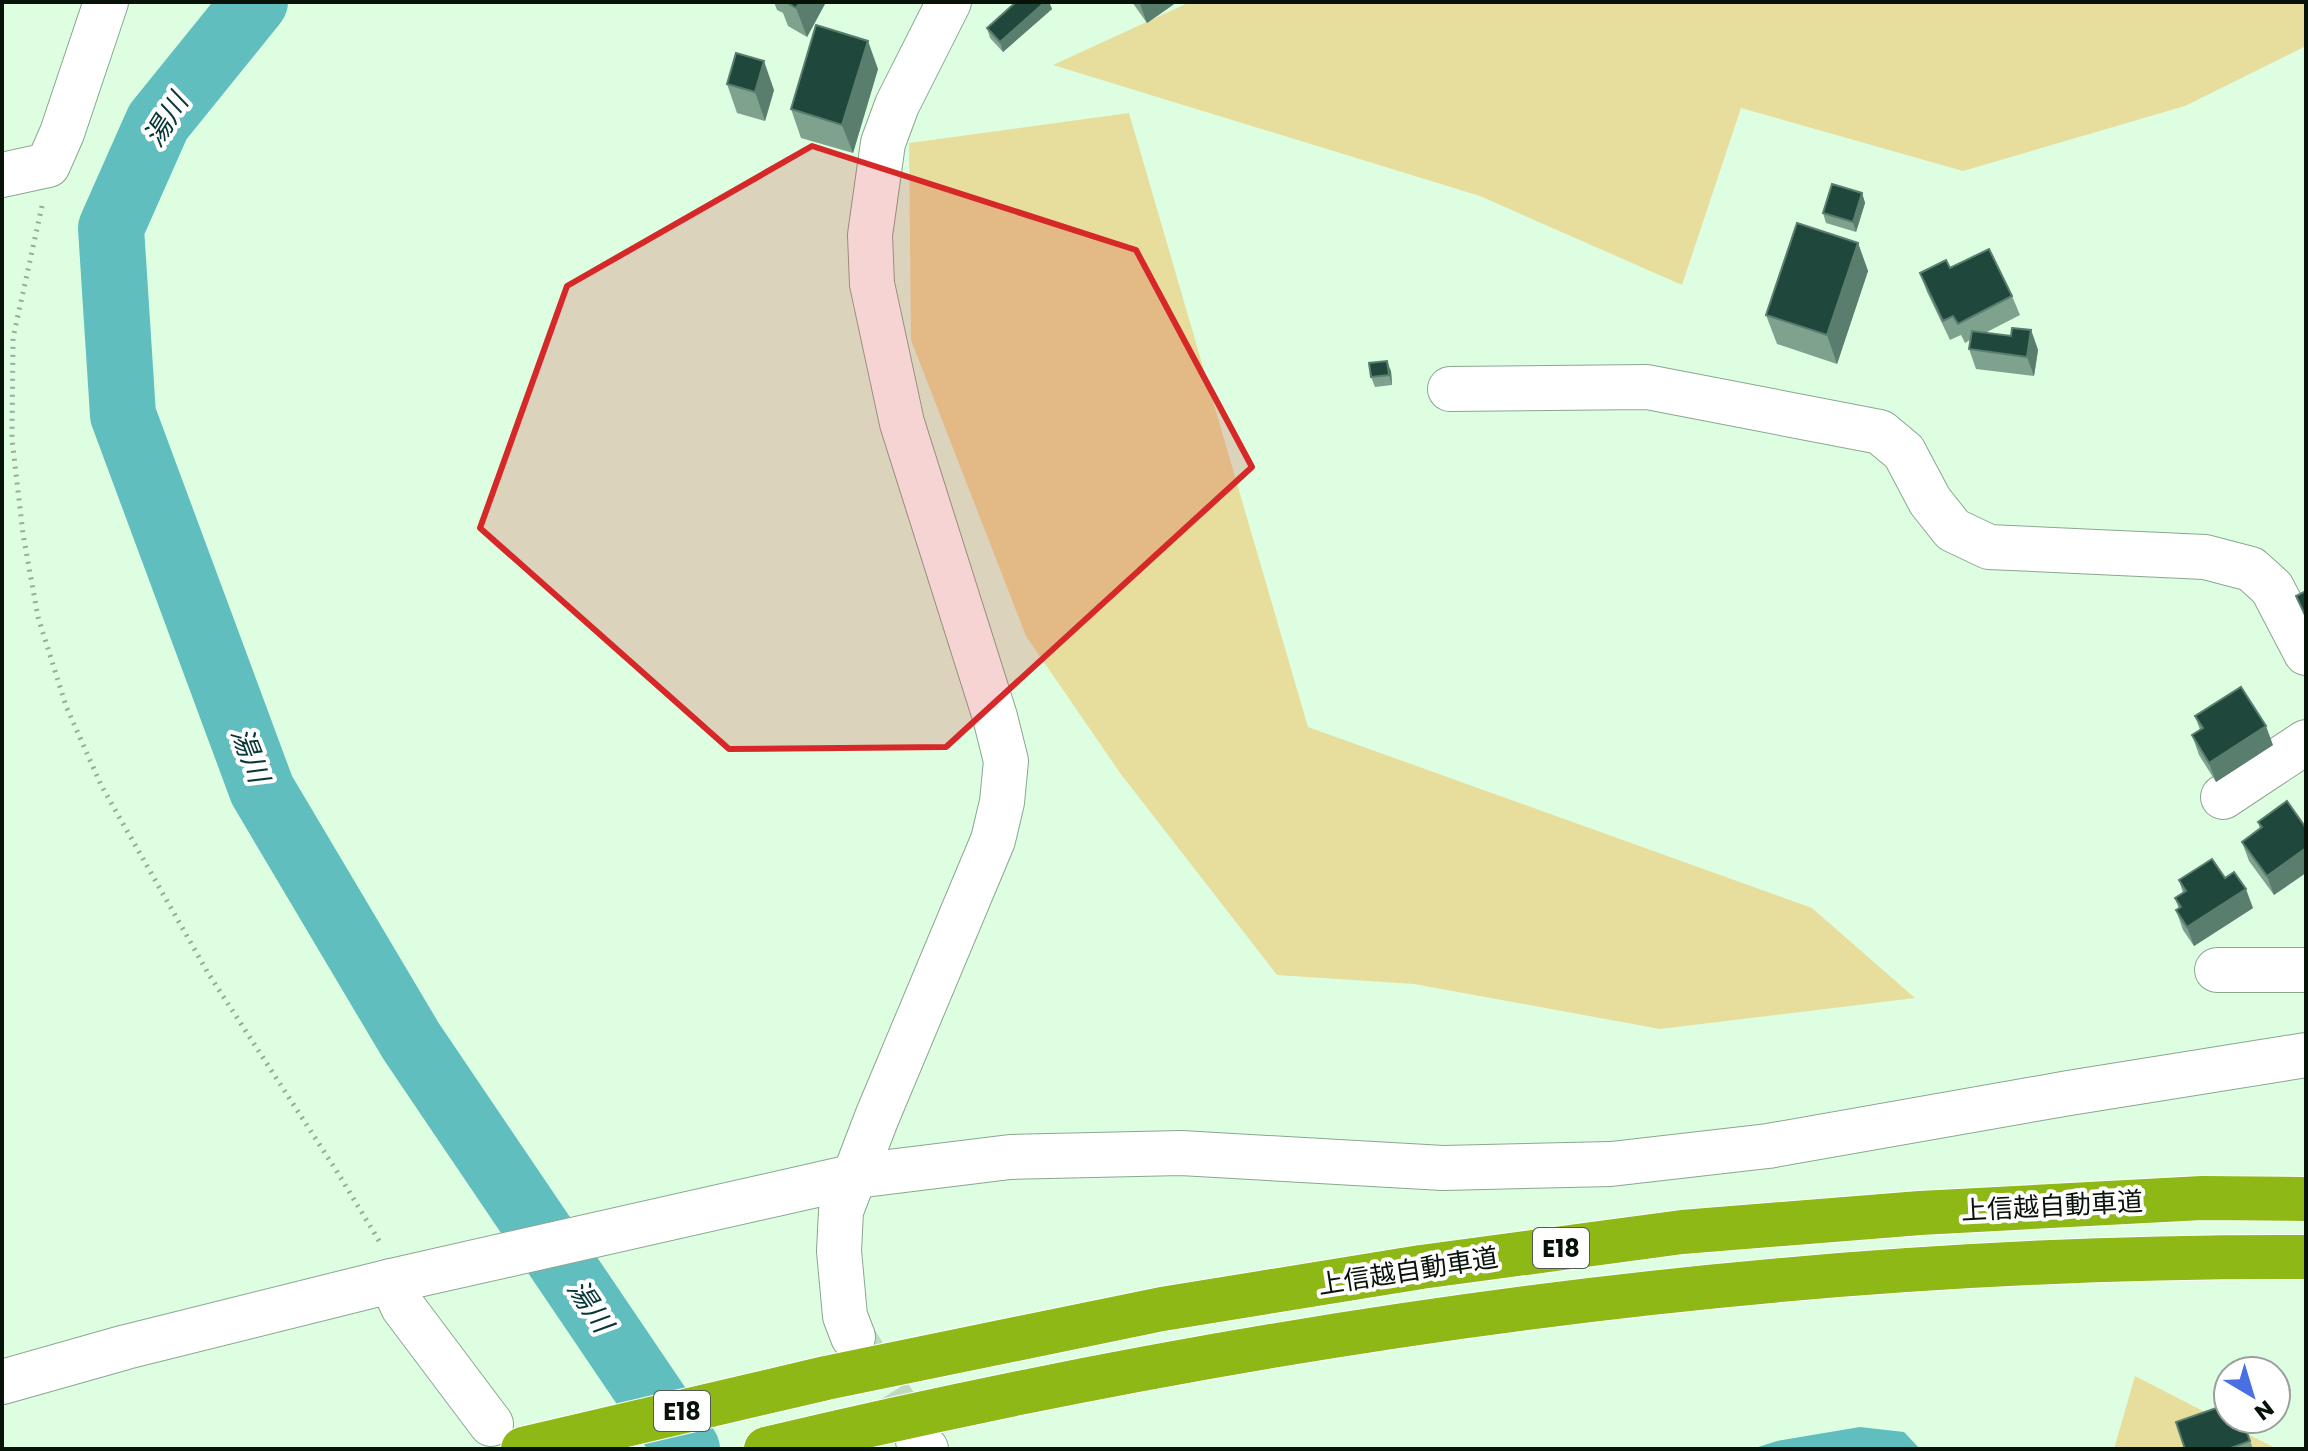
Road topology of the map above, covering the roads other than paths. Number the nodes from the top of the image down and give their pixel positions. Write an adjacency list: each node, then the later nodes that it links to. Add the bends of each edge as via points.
1 (106, 2): 3 (street, via 48,165)
2 (949, 2): 11 (street, via 883,143 870,235 872,284 902,423 995,717 1005,775 993,840)
3 (2, 175)
4 (1450, 389): 5 (street, via 1647,387 1880,432 1904,452 1930,501 1953,530 1989,547 2205,557 2251,569 2272,588)
5 (2306, 653)
6 (2306, 742): 7 (street)
7 (2223, 797)
8 (2217, 970): 9 (street)
9 (2306, 970)
10 (2306, 1055): 11 (street, via 1768,1146 1611,1164 1443,1168 1181,1153 1010,1157)
11 (856, 1176): 14 (street); 15 (street, via 841,1211 839,1251 845,1316)
12 (2306, 1199): 17 (highway, 上信越自動車道 / E18, via 2202,1198 1920,1213 1682,1232 1421,1267 1177,1307)
13 (2306, 1257): 18 (highway, 上信越自動車道 / E18, via 1940,1266 1692,1286 1191,1360)
14 (406, 1278): 16 (street); 17 (street, via 403,1307)
15 (853, 1337)
16 (2, 1382)
17 (517, 1439)
18 (766, 1449)

